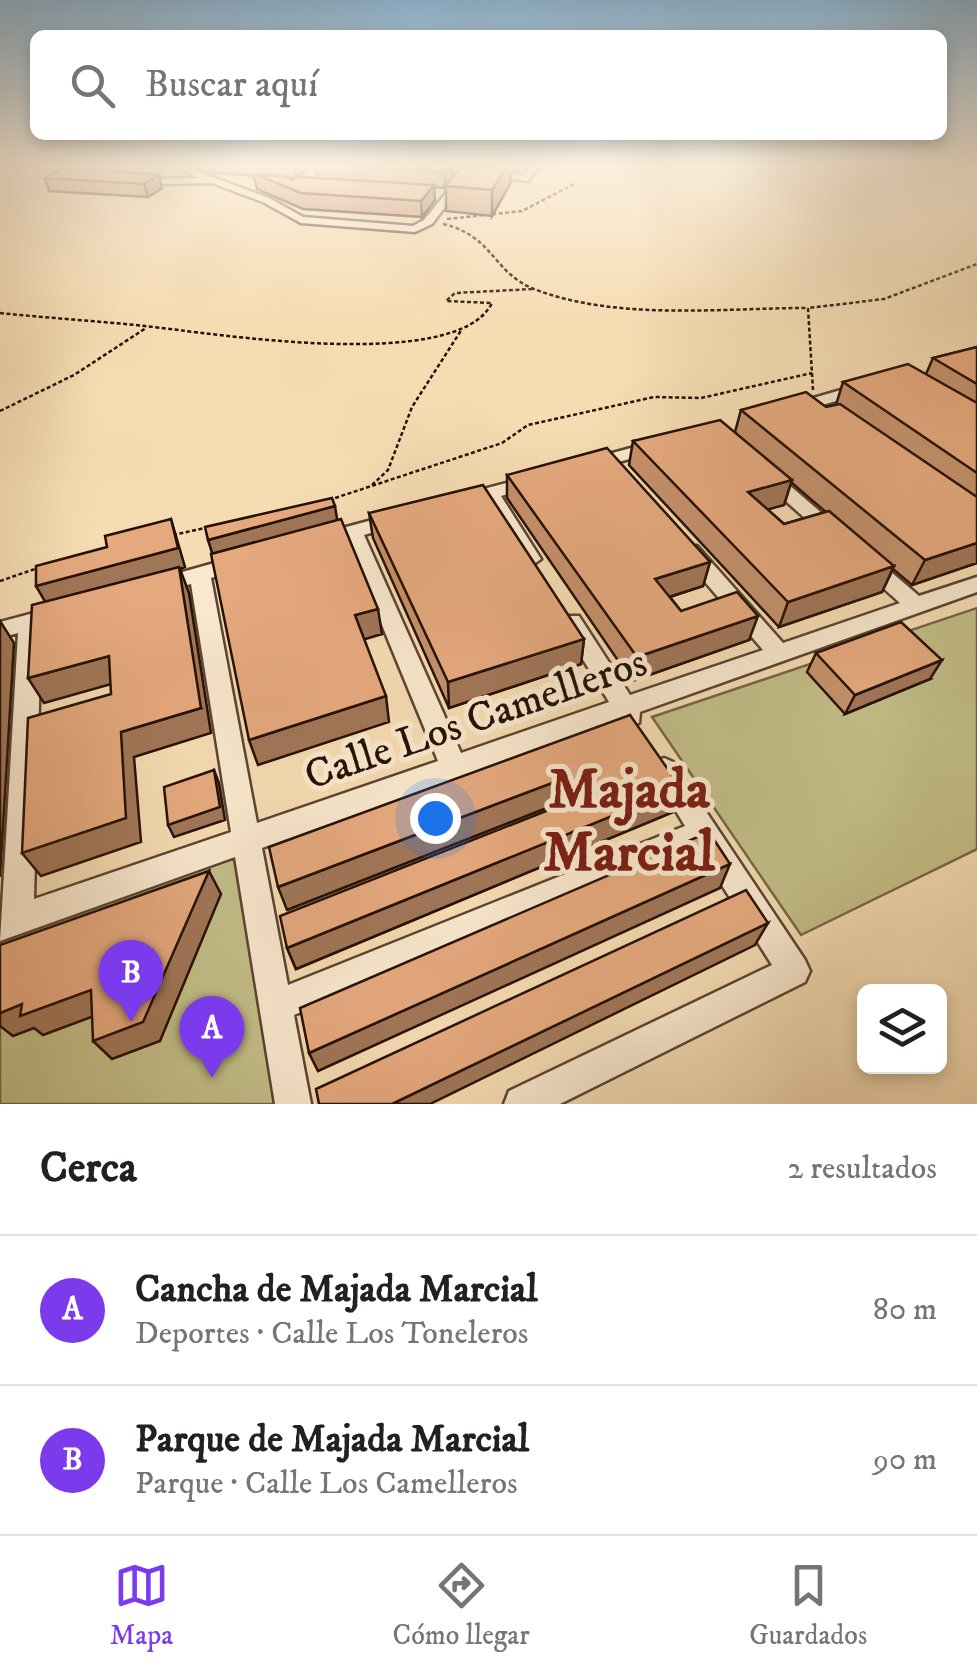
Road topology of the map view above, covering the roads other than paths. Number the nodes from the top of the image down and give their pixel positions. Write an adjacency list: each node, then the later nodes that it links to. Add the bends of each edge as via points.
1 (300, 218): 4 (street)
2 (373, 218): 4 (street)
3 (431, 218): 4 (street, via 414,229)
4 (369, 222)
5 (884, 383): 6 (street, via 822,408)
6 (764, 416)
7 (680, 440): 9 (street, via 616,467 567,472)
8 (758, 468): 18 (street)
9 (490, 493): 10 (street); 15 (street)
10 (353, 532): 12 (street); 25 (street)
11 (674, 534): 23 (street)
12 (296, 548)
13 (258, 558): 14 (street)
14 (200, 574): 17 (street); 27 (street)
15 (542, 576)
16 (977, 584): 18 (street, Calle Los Camelleros)
17 (144, 590)
18 (916, 605): 23 (street, Calle Los Camelleros)
19 (562, 608): 24 (street)
20 (68, 611): 21 (street)
21 (30, 622): 22 (street); 28 (street)
22 (0, 630)
23 (779, 653): 24 (street, Calle Los Camelleros)
24 (624, 707): 25 (street, Calle Los Camelleros); 26 (street)
25 (454, 767): 27 (street, Calle Los Camelleros)
26 (703, 832): 29 (street); 31 (street, via 794,972)
27 (247, 840): 28 (street, Calle Los Camelleros); 29 (street)
28 (9, 923)
29 (276, 1006): 30 (street)
30 (293, 1104)
31 (522, 1104)

